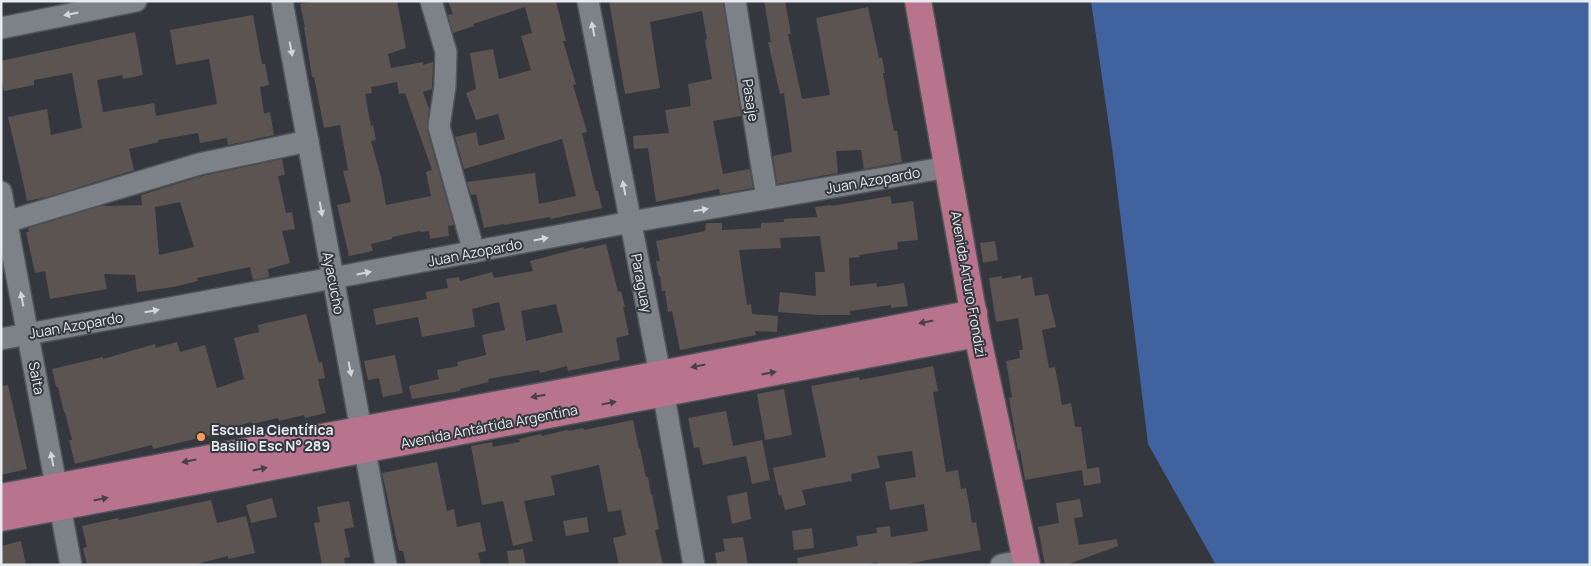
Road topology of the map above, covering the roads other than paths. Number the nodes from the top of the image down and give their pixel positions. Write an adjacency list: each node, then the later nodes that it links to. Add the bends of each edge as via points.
1 (136, 1): 7 (street, one-way to 7)
2 (282, 1): 8 (street, Ayacucho, one-way to 8)
3 (432, 1): 14 (street, via 446,52 439,127)
4 (588, 1): 13 (street, Paraguay, one-way to 4)
5 (735, 1): 11 (street, Pasaje)
6 (918, 1): 9 (main road, Avenida Arturo Frondizi)
7 (1, 28)
8 (308, 141): 12 (street, via 199,164); 15 (street, Ayacucho, one-way to 15)
9 (948, 167): 11 (street, Juan Azopardo); 16 (main road, Avenida Arturo Frondizi)
10 (1, 192): 12 (street, Salta)
11 (767, 198): 13 (street, Juan Azopardo, one-way to 11)
12 (6, 222): 17 (street, Salta, one-way to 12)
13 (631, 222): 14 (street, Juan Azopardo, one-way to 13); 19 (street, Paraguay)
14 (474, 252): 15 (street, Juan Azopardo, one-way to 14)
15 (333, 278): 17 (street, Juan Azopardo, one-way to 15); 20 (street, Ayacucho, one-way to 20)
16 (976, 323): 19 (main road, Avenida Antártida Argentina); 24 (main road, Avenida Arturo Frondizi)
17 (28, 333): 18 (street, Juan Azopardo); 21 (street, Salta, one-way to 17)
18 (1, 339)
19 (662, 383): 20 (main road, Avenida Antártida Argentina); 27 (street, Paraguay)
20 (364, 439): 21 (main road, Avenida Antártida Argentina); 26 (street, Ayacucho)
21 (58, 496): 22 (main road, Avenida Antártida Argentina); 23 (main road, Avenida Antártida Argentina); 25 (street, Salta)
22 (1, 497)
23 (1, 518)
24 (1027, 562): 28 (street)
25 (71, 565)
26 (386, 565)
27 (694, 565)
28 (1001, 565)

